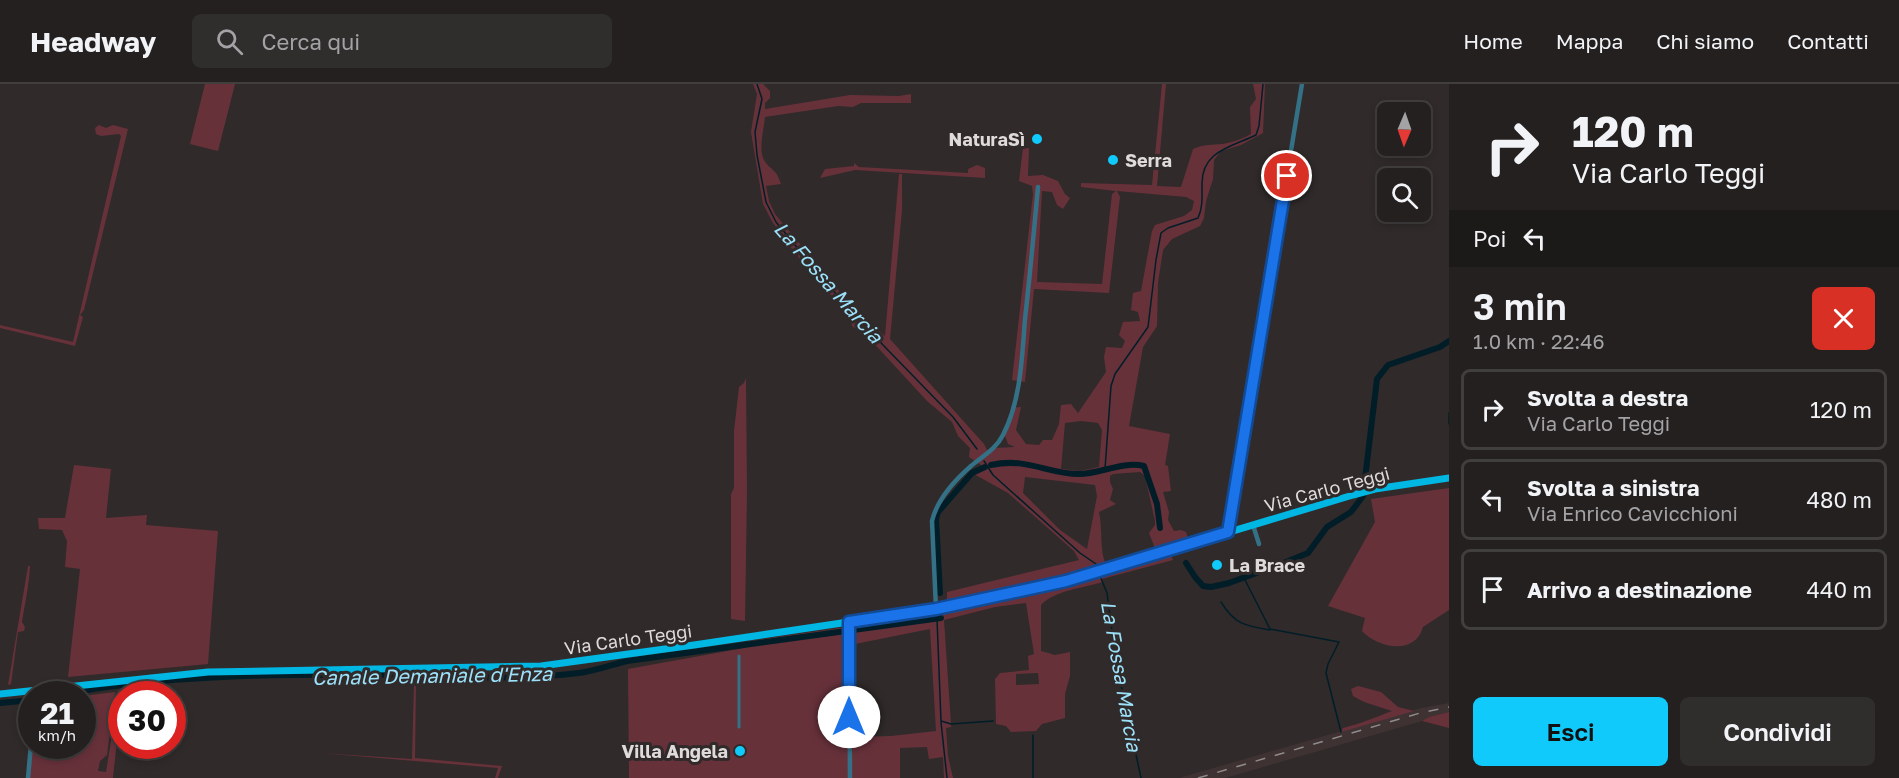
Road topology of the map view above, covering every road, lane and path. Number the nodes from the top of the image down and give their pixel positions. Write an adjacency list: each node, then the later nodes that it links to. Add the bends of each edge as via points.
1 (1302, 84): 5 (street)
2 (1038, 188): 7 (street, via 1017,391 998,445 969,468 934,513)
3 (1449, 478): 4 (main road, Via Carlo Teggi, via 1376,489)
4 (1252, 525): 5 (main road, Via Carlo Teggi); 6 (street)
5 (1228, 532): 7 (main road, Via Carlo Teggi, via 1104,571)
6 (1259, 544)
7 (936, 609): 8 (main road, Via Carlo Teggi)
8 (849, 625): 10 (main road, Via Carlo Teggi, via 541,666 208,672); 16 (street)
9 (739, 656): 13 (street)
10 (96, 685)
11 (18, 693): 12 (main road, Via Carlo Teggi)
12 (0, 694)
13 (739, 727)
14 (30, 759): 15 (street)
15 (28, 778)
16 (850, 778)

